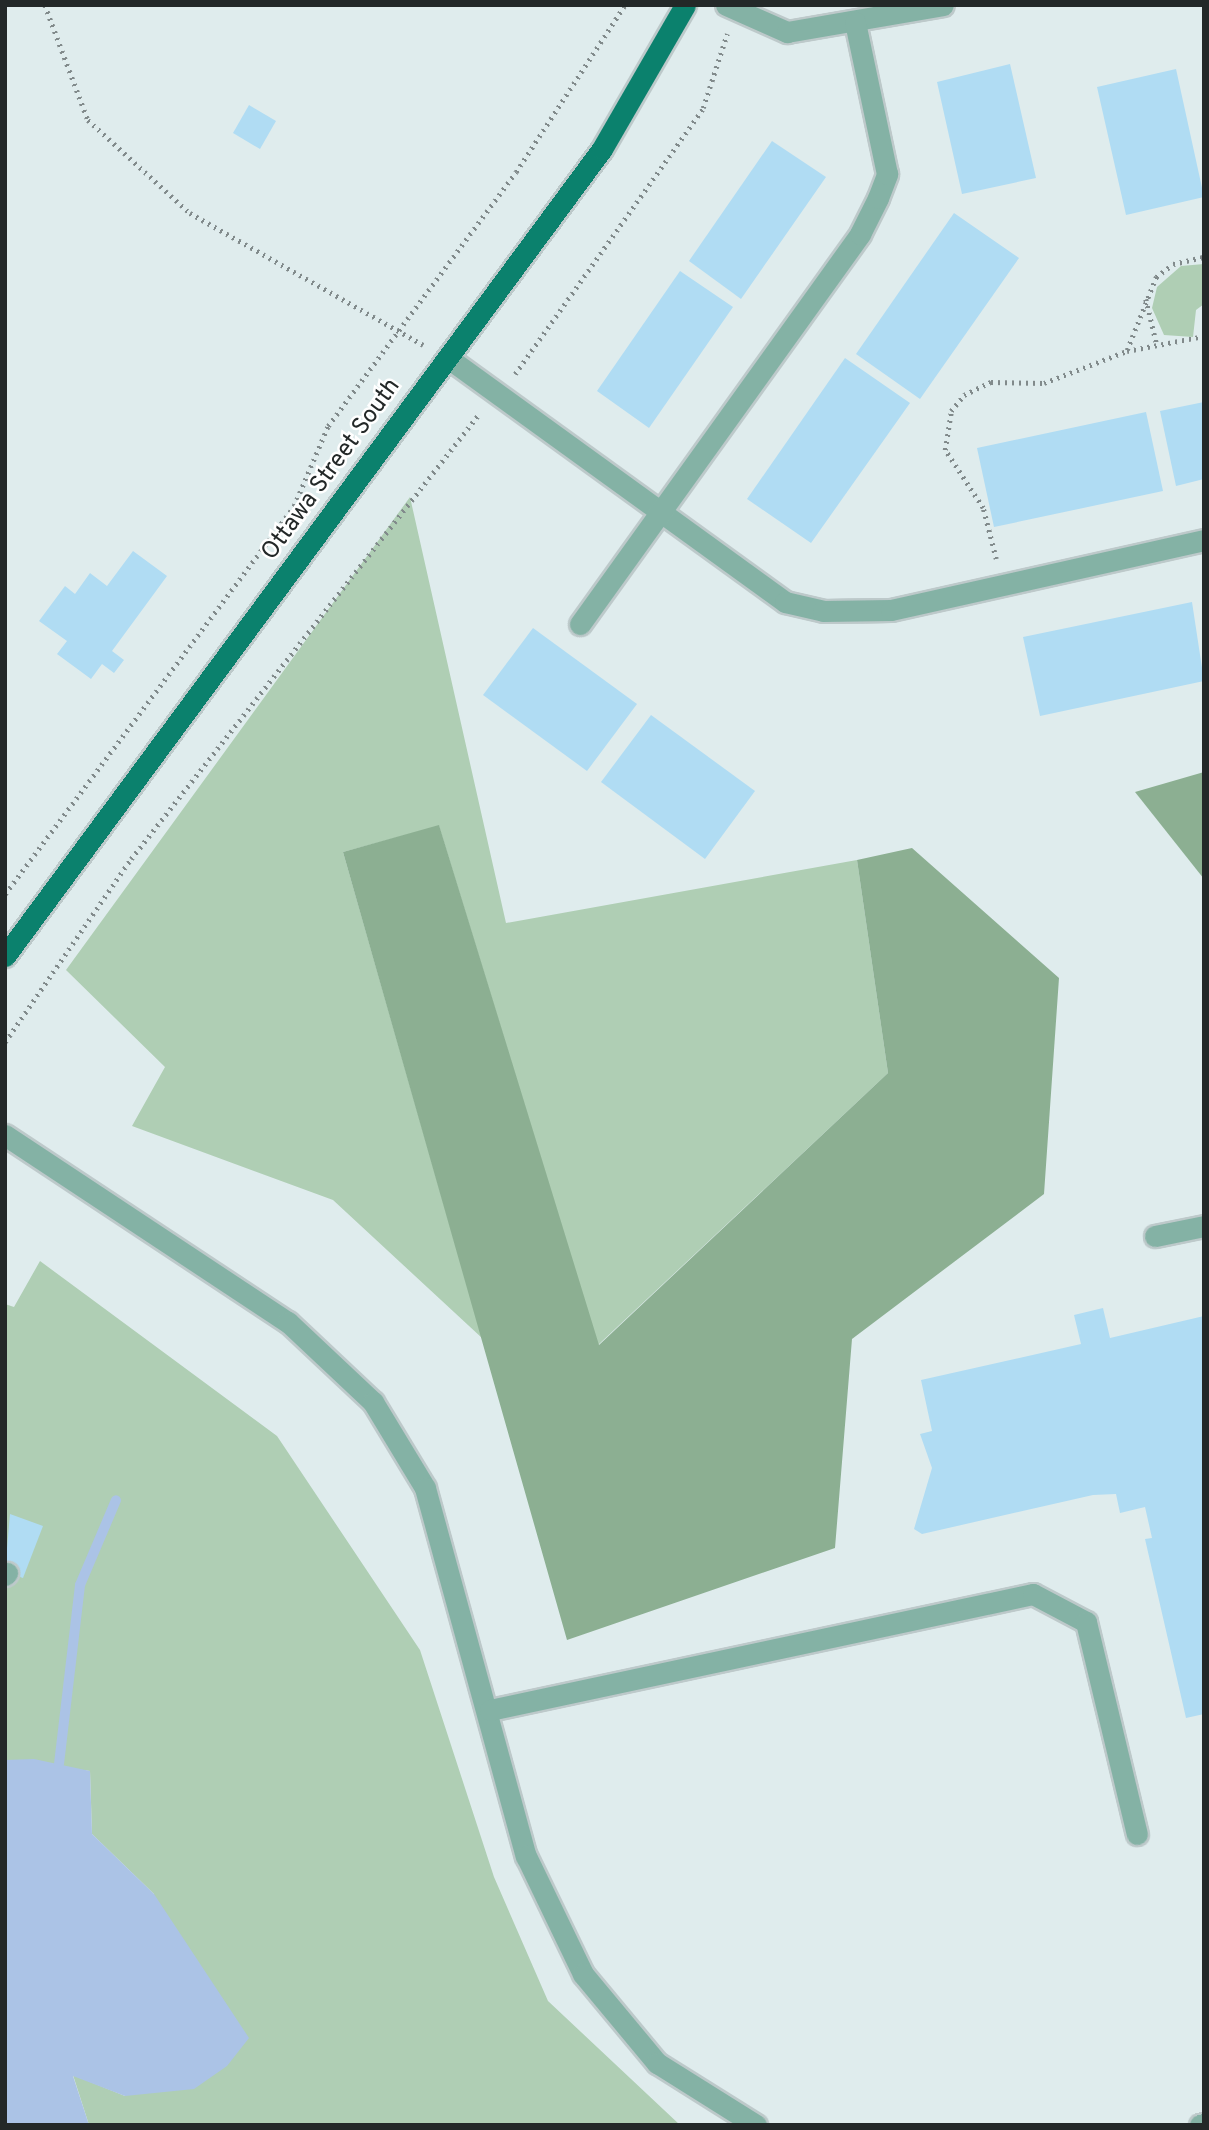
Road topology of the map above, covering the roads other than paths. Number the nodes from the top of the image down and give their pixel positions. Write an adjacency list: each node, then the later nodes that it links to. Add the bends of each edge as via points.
1 (685, 5): 5 (main road, Ottawa Street South, via 602,149)
2 (726, 5): 4 (lane, via 787,32)
3 (943, 5): 4 (lane)
4 (855, 22): 6 (lane, via 887,174 878,198 860,234)
5 (448, 358): 6 (lane); 9 (main road, Ottawa Street South)
6 (659, 511): 7 (lane, via 785,602 822,611 891,610); 8 (lane)
7 (1204, 540)
8 (580, 624)
9 (5, 956)
10 (5, 1135): 13 (lane, via 288,1322 373,1402 425,1488)
11 (1204, 1226): 12 (lane)
12 (1155, 1236)
13 (490, 1710): 14 (lane, via 1033,1594 1086,1622); 15 (lane, via 526,1856 583,1974 657,2063)
14 (1137, 1834)
15 (756, 2125)

